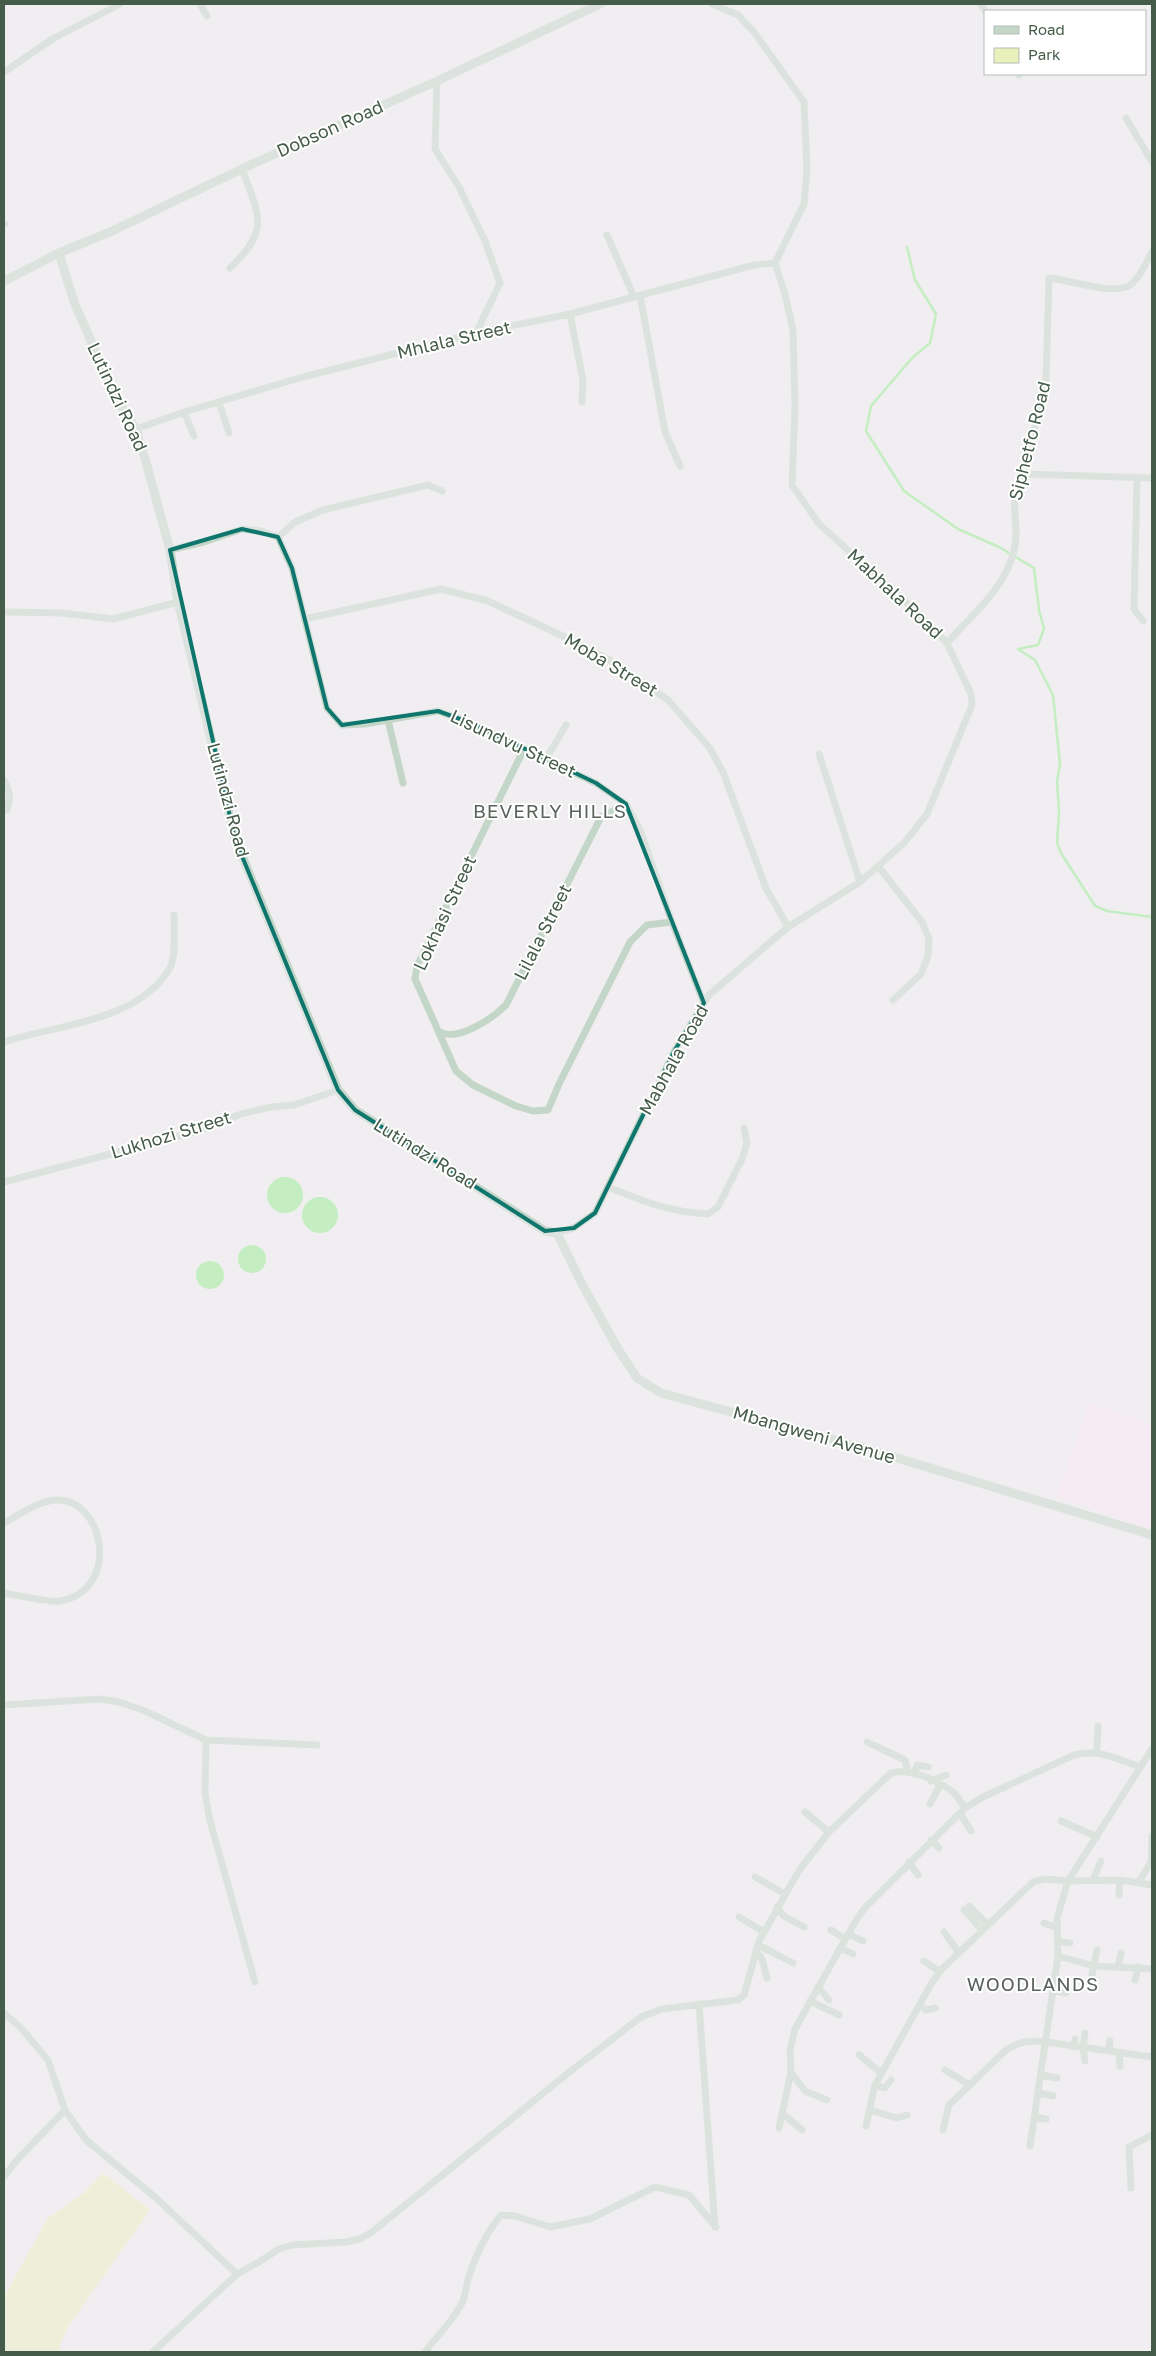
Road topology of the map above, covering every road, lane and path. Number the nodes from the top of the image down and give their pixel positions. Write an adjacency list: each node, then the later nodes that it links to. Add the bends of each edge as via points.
1 (120, 4): 6 (street, via 54,38)
2 (200, 4): 5 (street)
3 (600, 4): 7 (street, Dobson Road)
4 (712, 4): 14 (street, via 738,15 754,32 804,102 807,170 804,204)
5 (207, 16)
6 (4, 72)
7 (437, 81): 10 (street, Dobson Road); 19 (street, via 435,149 485,241 500,283)
8 (1126, 118): 9 (street)
9 (1152, 162)
10 (242, 169): 13 (street, Dobson Road); 15 (street, via 259,222 246,253)
11 (607, 235): 17 (street)
12 (1152, 252): 27 (street, Siphetfo Road, via 1142,271 1130,284 1114,290 1049,278 1046,380)
13 (59, 253): 16 (street, Dobson Road); 23 (street, Lutindzi Road, via 90,340 120,406)
14 (775, 264): 17 (street, Mhlala Street, via 754,265); 37 (street, Mabhala Road, via 793,330 792,485 819,524)
15 (230, 268)
16 (4, 281)
17 (637, 296): 18 (street, Mhlala Street); 26 (street, via 665,432)
18 (570, 314): 19 (street, Mhlala Street); 21 (street, via 584,380)
19 (476, 333): 20 (street, Mhlala Street, via 302,376)
20 (219, 402): 22 (street, Mhlala Street); 24 (street)
21 (582, 402)
22 (184, 412): 23 (street, Mhlala Street); 25 (street)
23 (136, 429): 32 (street, Lutindzi Road)
24 (229, 433)
25 (194, 436)
26 (680, 466)
27 (1024, 474): 28 (street); 37 (street, Siphetfo Road, via 1016,485 1015,545 1004,579)
28 (1137, 478): 29 (street); 36 (street, via 1134,609)
29 (1152, 478)
30 (442, 491): 31 (street, via 428,485 323,510 295,522)
31 (278, 536): 32 (street, via 242,529); 35 (street, Lisundvu Street, via 292,568)
32 (170, 550): 33 (street, Lutindzi Road)
33 (178, 602): 34 (street, via 112,619 62,613); 56 (street, Lutindzi Road, via 235,839)
34 (4, 612)
35 (305, 619): 38 (street, Lisundvu Street, via 327,708 342,725); 51 (street, Moba Street, via 441,590 488,601 608,659 668,700 709,747 723,772 766,888)
36 (1143, 621)
37 (947, 643): 47 (street, Mabhala Road, via 971,694 972,704 927,814 904,843)
38 (388, 720): 40 (street, Lisundvu Street, via 438,711); 44 (street)
39 (566, 726): 42 (street)
40 (524, 749): 42 (street, Lisundvu Street); 54 (street, Lokhasi Street, via 418,966 415,978)
41 (819, 754): 48 (street)
42 (546, 759): 45 (street, Lisundvu Street, via 596,783)
43 (4, 780): 46 (street, via 10,791)
44 (403, 783)
45 (626, 804): 50 (street, Lisundvu Street, via 640,830); 54 (street, Lilala Street, via 601,817 506,1005 486,1021 457,1034)
46 (7, 810)
47 (878, 866): 48 (street, Mabhala Road); 52 (street, via 922,922 929,939 928,956 921,974)
48 (860, 882): 51 (street, Mabhala Road)
49 (174, 915): 55 (street, via 170,967 141,999 120,1011)
50 (672, 922): 53 (street, Lisundvu Street); 54 (street, Lokhasi Street, via 647,925 630,942 548,1110 533,1111 516,1106 473,1085 456,1071)
51 (788, 927): 53 (street, Mabhala Road, via 709,995)
52 (893, 1000)
53 (704, 1003): 59 (street, Mabhala Road, via 675,1050)
54 (440, 1032)
55 (4, 1042)
56 (338, 1090): 58 (street, Lukhozi Street, via 294,1105 241,1114 198,1131); 60 (street, Lutindzi Road, via 355,1110 539,1228)
57 (744, 1128): 59 (street, via 747,1143 742,1159 718,1207 708,1214 663,1208)
58 (4, 1182)
59 (608, 1187): 60 (street, Mabhala Road, via 595,1213 574,1228)
60 (557, 1233): 62 (street, Mbangweni Avenue, via 618,1349 637,1378 661,1393 854,1445)
61 (4, 1523): 63 (street, via 44,1503 54,1500 70,1503 89,1517 100,1555 99,1569 88,1587 60,1601)
62 (1152, 1535)
63 (4, 1593)
64 (4, 1705): 66 (street, via 99,1700 119,1702)
65 (1098, 1726): 70 (street)
66 (206, 1740): 68 (street); 129 (street, via 205,1792 209,1817)
67 (867, 1742): 73 (street, via 904,1760)
68 (317, 1745)
69 (1152, 1749): 72 (street)
70 (1096, 1752): 72 (street); 78 (street, via 1074,1755)
71 (928, 1767): 73 (street, via 917,1765)
72 (1140, 1767): 84 (street)
73 (911, 1773): 75 (street); 82 (street, via 901,1770 891,1773)
74 (946, 1775): 75 (street)
75 (931, 1781): 76 (street)
76 (940, 1785): 77 (street); 78 (street, via 954,1793)
77 (930, 1804)
78 (962, 1810): 81 (street); 85 (street)
79 (805, 1812): 82 (street)
80 (1061, 1821): 84 (street)
81 (971, 1831)
82 (829, 1832): 96 (street)
83 (1152, 1836): 94 (street, via 1150,1862)
84 (1097, 1837): 93 (street)
85 (931, 1840): 86 (street); 88 (street)
86 (939, 1848)
87 (1101, 1861): 91 (street)
88 (909, 1862): 89 (street); 108 (street, via 864,1909)
89 (918, 1875)
90 (755, 1877): 96 (street)
91 (1093, 1880): 92 (street); 93 (street)
92 (1120, 1880): 94 (street); 97 (street)
93 (1068, 1881): 101 (street, via 1044,1879 1033,1882); 103 (street)
94 (1138, 1883): 95 (street)
95 (1152, 1885)
96 (785, 1894): 98 (street)
97 (1119, 1895)
98 (777, 1907): 102 (street, via 784,1916); 106 (street)
99 (739, 1916): 106 (street)
100 (1044, 1923): 103 (street)
101 (988, 1924): 105 (street); 105 (street, via 966,1908)
102 (804, 1928)
103 (1057, 1928): 110 (street)
104 (831, 1930): 108 (street)
105 (982, 1930): 115 (street)
106 (764, 1932): 112 (street)
107 (944, 1932): 115 (street)
108 (846, 1936): 109 (street); 113 (street)
109 (863, 1941)
110 (1058, 1941): 111 (street); 118 (street)
111 (1070, 1943)
112 (757, 1948): 120 (street); 126 (street); 135 (street, via 744,1996 738,2000)
113 (840, 1948): 117 (street); 130 (street)
114 (1097, 1950): 121 (street)
115 (959, 1953): 125 (street)
116 (1121, 1953): 122 (street)
117 (853, 1954)
118 (1058, 1956): 121 (street); 131 (street)
119 (924, 1961): 125 (street)
120 (793, 1962)
121 (1094, 1966): 122 (street); 127 (street)
122 (1118, 1967): 123 (street)
123 (1138, 1968): 124 (street); 128 (street)
124 (1152, 1969)
125 (940, 1972): 136 (street)
126 (767, 1978)
127 (1091, 1980)
128 (1135, 1980)
129 (255, 1982)
130 (818, 1987): 133 (street); 134 (street)
131 (1053, 1991): 132 (street); 143 (street)
132 (1066, 1993)
133 (829, 2000)
134 (810, 2002): 139 (street); 153 (street, via 792,2039)
135 (699, 2004): 177 (street, via 662,2009 624,2028 372,2232 346,2242 292,2245 279,2249); 179 (street, via 716,2228 689,2196 655,2187 590,2219 550,2227 501,2215 492,2226 453,2318)
136 (919, 2005): 137 (street, via 926,2010); 154 (street)
137 (935, 2008)
138 (4, 2013): 163 (street, via 48,2060)
139 (839, 2015)
140 (1085, 2034): 145 (street)
141 (1075, 2039): 144 (street)
142 (1110, 2041): 146 (street)
143 (1046, 2042): 144 (street); 155 (street); 159 (street, via 1029,2040 1017,2043)
144 (1072, 2047): 145 (street)
145 (1082, 2048): 146 (street); 150 (street)
146 (1109, 2051): 147 (street)
147 (1119, 2052): 149 (street); 151 (street)
148 (859, 2055): 154 (street)
149 (1152, 2057)
150 (1085, 2061)
151 (1120, 2066)
152 (945, 2070): 159 (street)
153 (791, 2072): 162 (street, via 805,2092); 165 (street)
154 (881, 2073): 158 (street)
155 (1042, 2075): 156 (street); 160 (street)
156 (1057, 2078)
157 (891, 2080): 158 (street, via 885,2088)
158 (875, 2085): 164 (street)
159 (970, 2085): 172 (street, via 950,2105)
160 (1038, 2093): 161 (street); 167 (street)
161 (1053, 2096)
162 (827, 2100)
163 (65, 2110): 175 (street); 177 (street, via 86,2140 156,2196)
164 (869, 2110): 166 (street, via 897,2118); 169 (street)
165 (783, 2114): 170 (street); 171 (street)
166 (907, 2115)
167 (1035, 2117): 168 (street); 174 (street)
168 (1046, 2119)
169 (866, 2126)
170 (779, 2128)
171 (802, 2130)
172 (943, 2130)
173 (1152, 2135): 176 (street, via 1129,2147)
174 (1030, 2146)
175 (4, 2177)
176 (1131, 2188)
177 (237, 2274): 178 (street)
178 (153, 2352)
179 (424, 2352)

